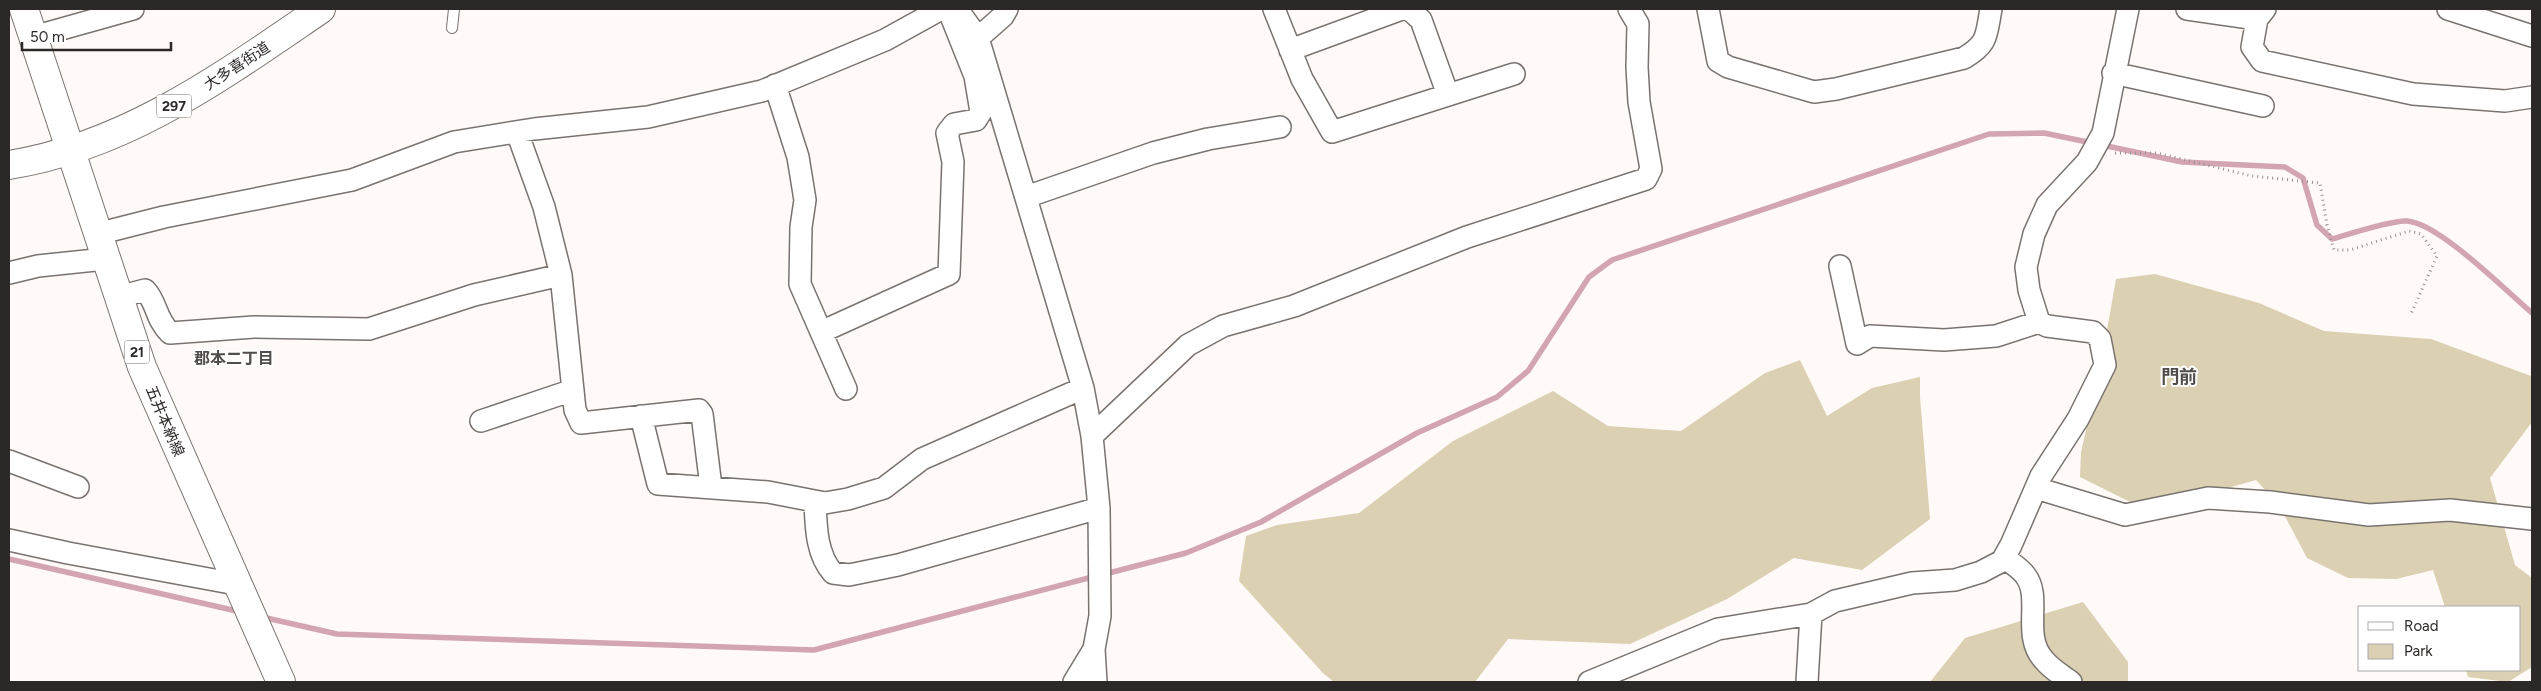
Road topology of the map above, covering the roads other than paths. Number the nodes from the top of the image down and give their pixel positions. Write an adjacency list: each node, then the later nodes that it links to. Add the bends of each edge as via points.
1 (24, 9): 21 (main road, 五井本納線 / 21)
2 (133, 9): 21 (street)
3 (321, 9): 32 (main road, 大多喜街道 / 297, via 178,104)
4 (454, 9): 19 (lane)
5 (941, 9): 26 (street, via 885,40)
6 (948, 9): 41 (street, via 975,76 981,112 976,120 954,124 947,133 953,162 949,274)
7 (957, 9): 22 (street)
8 (1007, 9): 22 (street)
9 (1274, 9): 23 (street)
10 (1402, 9): 23 (street)
11 (1409, 9): 27 (street, via 1421,20)
12 (1629, 9): 47 (street, via 1638,24 1639,102 1651,169 1646,179 1467,237 1294,306 1224,326 1188,345)
13 (1708, 9): 14 (street, via 1718,61 1728,67 1814,92 1964,58 1980,48)
14 (1991, 9)
15 (2128, 9): 24 (street)
16 (2193, 9): 18 (street)
17 (2448, 9): 20 (street)
18 (2261, 14): 28 (street, via 2252,47 2262,61 2413,94 2505,101)
19 (452, 28)
20 (2532, 36)
21 (33, 37): 32 (main road, 五井本納線 / 21)
22 (978, 38): 34 (street)
23 (1290, 50): 27 (street, via 1302,79 1332,132)
24 (2113, 73): 29 (street); 40 (street, via 2103,133 2087,162 2047,206 2034,234 2026,267)
25 (1514, 74): 27 (street)
26 (774, 85): 31 (street, via 762,91 648,117); 41 (street, via 798,157 805,200 800,284)
27 (1448, 95)
28 (2532, 97)
29 (2263, 106)
30 (1280, 127): 34 (street, via 1208,139 1153,153)
31 (517, 132): 35 (street, via 454,142 352,180 164,217); 38 (street, via 544,207)
32 (70, 152): 33 (main road, 大多喜街道 / 297); 35 (main road, 五井本納線 / 21)
33 (9, 165)
34 (1026, 197): 42 (street)
35 (101, 247): 37 (street); 39 (main road, 五井本納線 / 21)
36 (1840, 266): 40 (street, via 1857,344 1870,336 1944,340 1996,336)
37 (9, 273)
38 (561, 275): 39 (street, via 474,296 369,329 254,327 170,333 161,324 145,290); 44 (street)
39 (118, 297): 57 (main road, 五井本納線 / 21, via 142,367)
40 (2039, 322): 51 (street, via 2093,332 2100,339 2105,365 2078,419 2040,476)
41 (821, 332): 43 (street)
42 (1083, 388): 47 (street); 52 (street, via 922,459 884,488 848,499 825,503)
43 (846, 389)
44 (573, 390): 45 (street, via 575,410 581,423); 46 (street)
45 (640, 416): 50 (street, via 658,484); 50 (street, via 699,410)
46 (481, 421)
47 (1092, 436): 53 (street)
48 (9, 461): 49 (street)
49 (78, 487)
50 (712, 487): 52 (street, via 768,492)
51 (2036, 488): 54 (street, via 2125,514 2208,498 2270,502 2369,515 2450,510); 56 (street)
52 (815, 501): 53 (street, via 819,547 826,565 833,573 849,576)
53 (1099, 508): 59 (street, via 1100,616)
54 (2532, 519)
55 (9, 540): 57 (street)
56 (2004, 557): 58 (street, via 1981,572 1955,580 1912,582 1835,601); 65 (street, via 2026,576 2033,598 2031,623 2034,641 2043,660)
57 (236, 584): 60 (main road, 五井本納線 / 21)
58 (1811, 614): 63 (street, via 1718,629); 64 (street)
59 (1094, 649): 61 (street); 62 (street)
60 (281, 682)
61 (1074, 682)
62 (1096, 682)
63 (1589, 682)
64 (1807, 682)
65 (2071, 682)

